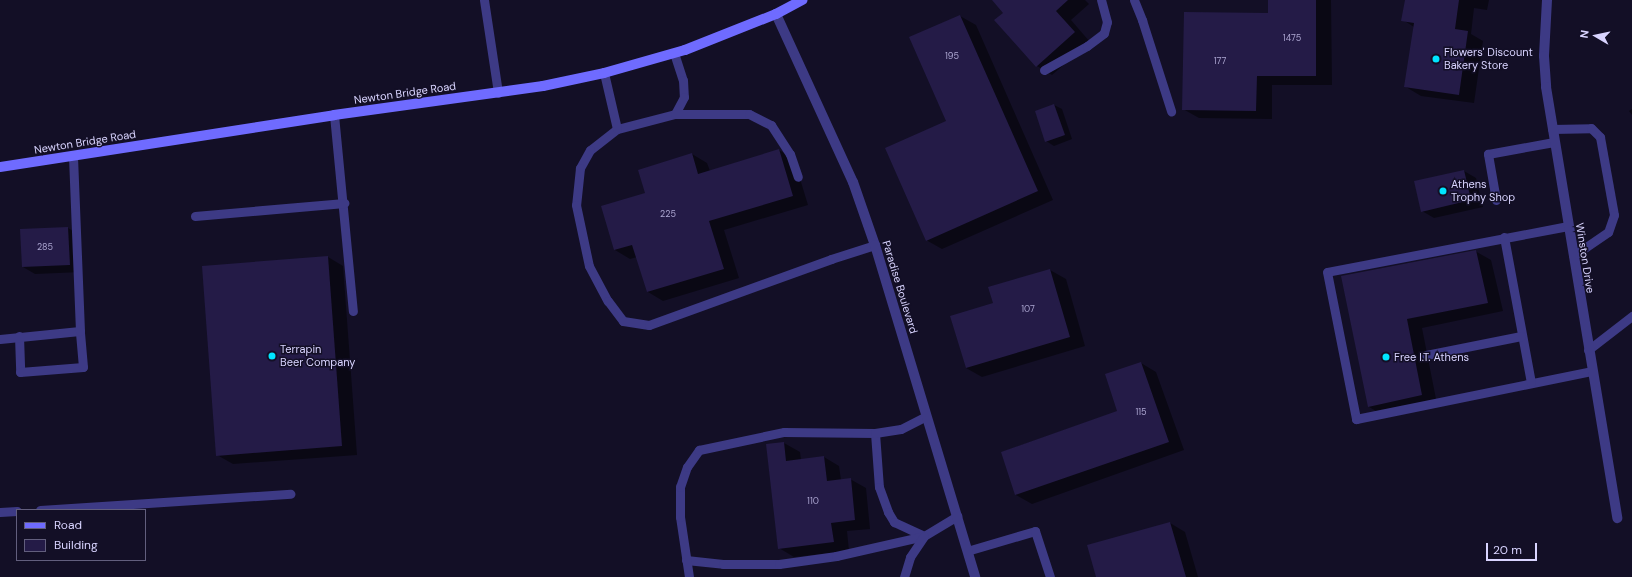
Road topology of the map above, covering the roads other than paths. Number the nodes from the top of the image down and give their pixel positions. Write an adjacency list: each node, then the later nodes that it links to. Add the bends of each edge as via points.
1 (484, 0): 10 (lane)
2 (802, 0): 6 (main road, Newton Bridge Road)
3 (1101, 0): 8 (lane, via 1106,22 1104,33 1087,46)
4 (1134, 0): 11 (lane)
5 (1547, 0): 15 (street, Winston Drive, via 1544,56)
6 (776, 14): 7 (main road, Newton Bridge Road); 25 (street, Paradise Boulevard, via 839,147)
7 (674, 53): 9 (main road, Newton Bridge Road); 12 (lane, via 683,80 684,97)
8 (1044, 70)
9 (604, 73): 10 (main road, Newton Bridge Road); 14 (lane)
10 (498, 92): 13 (main road, Newton Bridge Road)
11 (1171, 111)
12 (675, 114): 14 (lane); 19 (lane, via 749,114 771,125 790,154)
13 (334, 115): 17 (main road, Newton Bridge Road); 21 (lane)
14 (618, 129): 25 (lane, via 590,150 580,168 576,205 589,266 608,301 623,321 649,325 831,259)
15 (1552, 129): 16 (street, Winston Drive); 26 (lane, via 1590,128 1600,136 1614,215 1608,232)
16 (1554, 142): 20 (lane, via 1488,154); 23 (street, Winston Drive)
17 (73, 156): 18 (main road, Newton Bridge Road); 29 (lane)
18 (0, 167)
19 (798, 177)
20 (1496, 200)
21 (344, 203): 22 (lane); 27 (lane)
22 (195, 216)
23 (1568, 226): 24 (lane); 26 (street, Winston Drive)
24 (1504, 237): 31 (lane); 36 (lane, via 1327,272 1356,420)
25 (875, 246): 37 (street, Paradise Boulevard)
26 (1573, 256): 33 (street, Winston Drive)
27 (353, 312)
28 (1632, 316): 33 (lane)
29 (80, 331): 30 (lane); 30 (lane, via 83,367 20,372)
30 (19, 336): 32 (lane)
31 (1522, 336): 34 (lane); 36 (lane)
32 (0, 339)
33 (1588, 350): 35 (street, Winston Drive)
34 (1426, 355)
35 (1591, 371): 36 (lane); 44 (street, Winston Drive)
36 (1531, 383)
37 (926, 416): 38 (lane, via 901,429); 43 (street, Paradise Boulevard)
38 (875, 433): 45 (lane, via 879,487 888,512 894,522); 47 (lane, via 784,432 699,450 686,467 680,487 680,517)
39 (290, 494): 40 (lane)
40 (56, 509)
41 (16, 511): 42 (lane)
42 (0, 512)
43 (957, 516): 45 (lane); 46 (street, Paradise Boulevard)
44 (1617, 518)
45 (924, 536): 47 (lane, via 836,556 779,564 723,564); 49 (lane, via 910,557)
46 (967, 551): 50 (street, Paradise Boulevard); 51 (lane, via 1035,530)
47 (686, 560): 48 (lane)
48 (689, 577)
49 (904, 577)
50 (975, 577)
51 (1050, 577)

